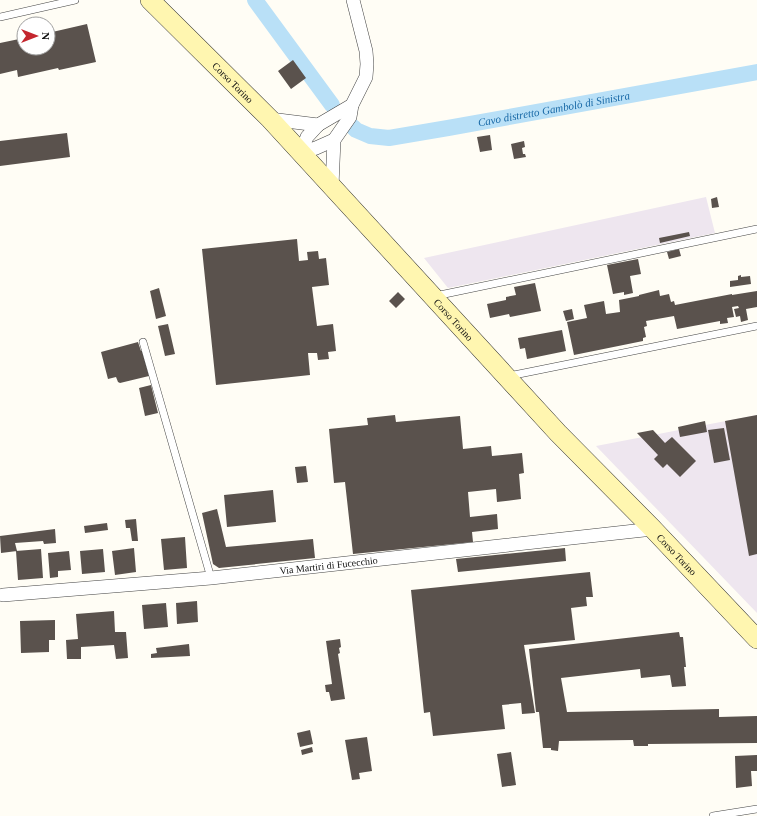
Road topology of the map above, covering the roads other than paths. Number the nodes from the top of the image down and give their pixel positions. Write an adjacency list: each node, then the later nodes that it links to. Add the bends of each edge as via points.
1 (75, 0): 4 (lane)
2 (150, 0): 6 (main road, Corso Torino)
3 (353, 0): 5 (street, via 367,64 366,77)
4 (0, 17)
5 (352, 105): 7 (street); 8 (street, via 350,117)
6 (270, 119): 7 (street); 9 (main road, Corso Torino)
7 (318, 125): 9 (street, via 307,137)
8 (334, 140): 9 (street); 10 (street)
9 (301, 153): 10 (main road, Corso Torino)
10 (332, 186): 12 (main road, Corso Torino)
11 (757, 229): 12 (lane)
12 (433, 296): 15 (main road, Corso Torino)
13 (757, 326): 15 (lane)
14 (143, 342): 17 (lane)
15 (507, 376): 16 (main road, Corso Torino, via 558,433)
16 (653, 529): 17 (street, Via Martiri di Fucecchio); 19 (main road, Corso Torino)
17 (211, 578): 18 (street, Via Martiri di Fucecchio)
18 (3, 595)
19 (757, 639)
20 (757, 809): 21 (lane)
21 (713, 816)

